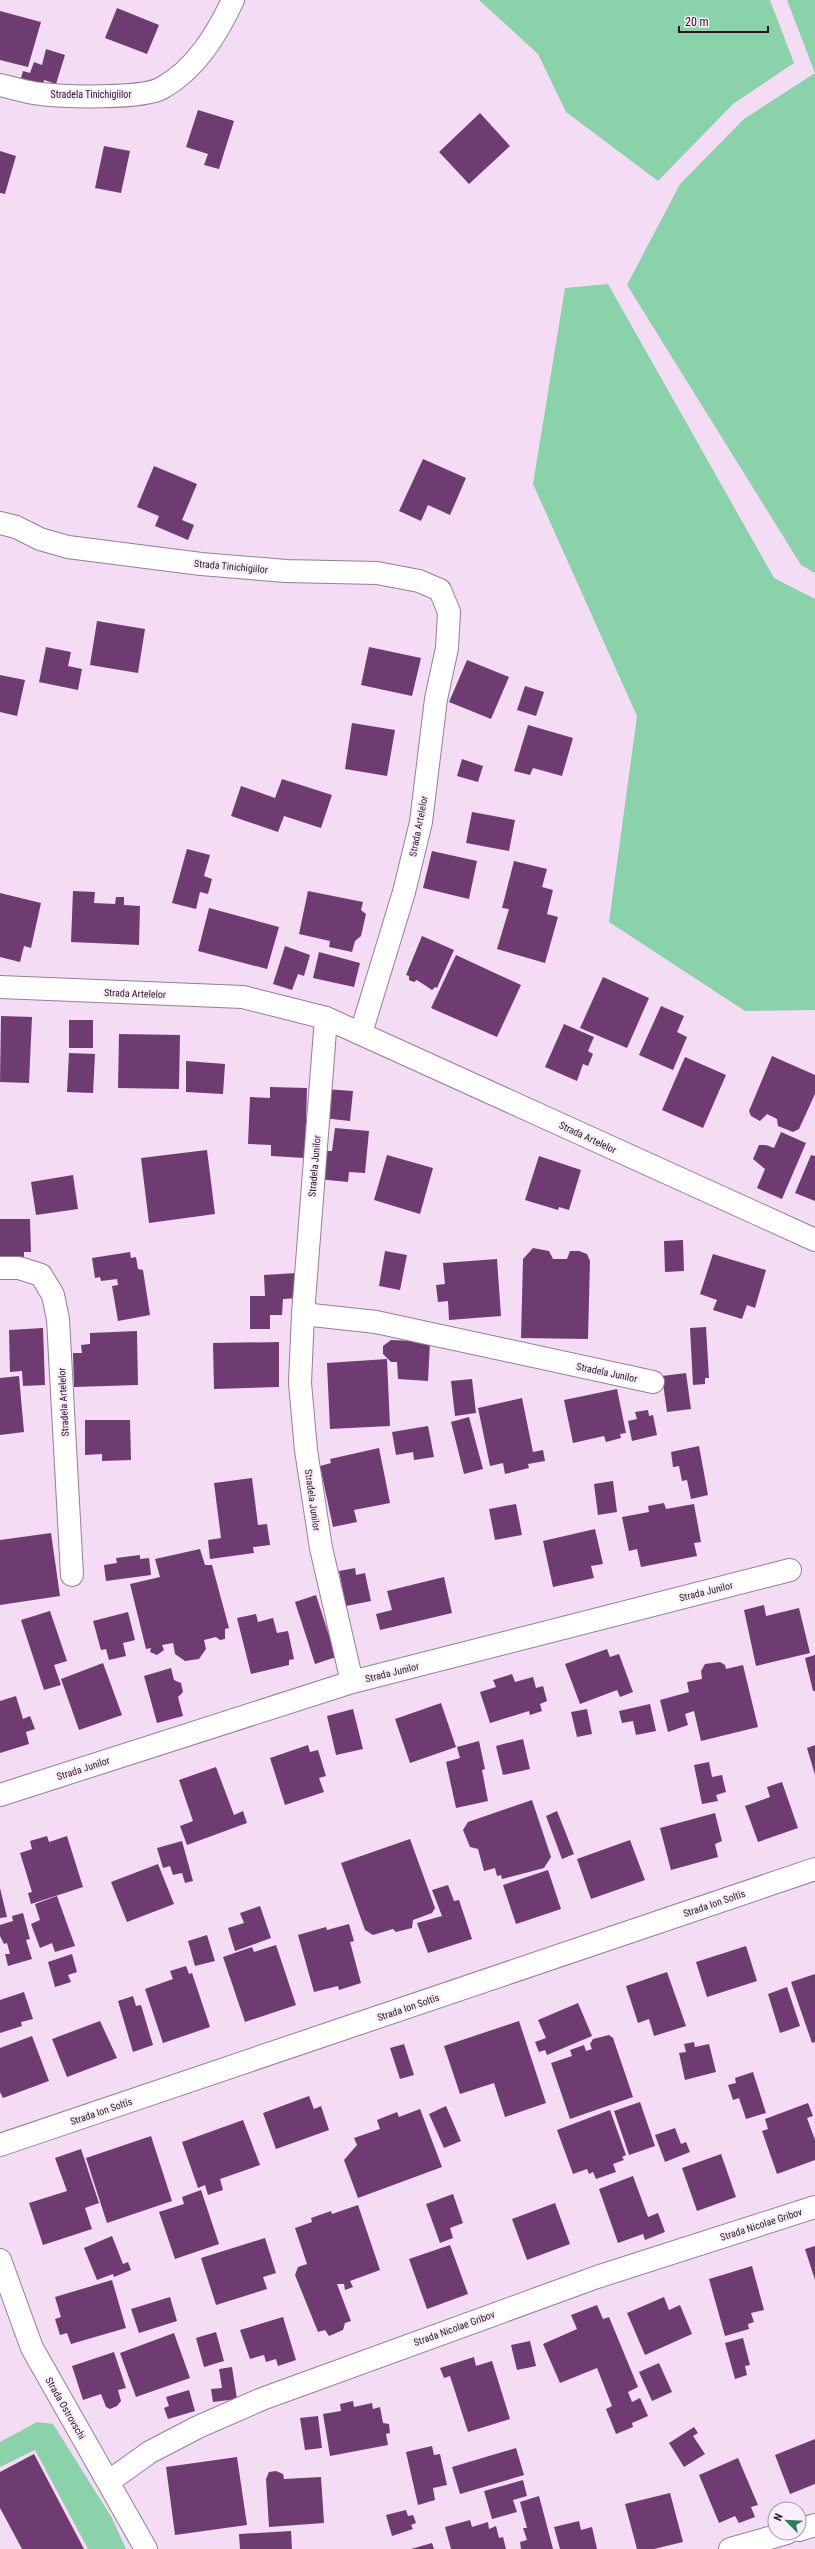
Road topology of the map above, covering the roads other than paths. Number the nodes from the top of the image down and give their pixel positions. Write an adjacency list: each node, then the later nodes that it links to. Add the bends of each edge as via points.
1 (234, 0): 2 (street, Stradela Tinichigiilor, via 217,33 185,73 161,89 134,95 41,94)
2 (0, 85)
3 (0, 523): 4 (street, Strada Tinichigiilor, via 68,547 201,564 286,571 377,573 412,580 440,590)
4 (449, 612): 7 (street, Strada Artelelor, via 447,648 436,699 421,822 404,892)
5 (0, 987): 6 (street, Strada Artelelor, via 243,997)
6 (326, 1018): 7 (street, Strada Artelelor); 10 (street, Stradela Junilor)
7 (361, 1033): 8 (street, Strada Artelelor)
8 (815, 1240)
9 (0, 1268): 13 (street, Stradela Artelelor, via 19,1268 41,1275 53,1294 58,1319)
10 (302, 1314): 11 (street, Stradela Junilor, via 376,1322); 14 (street, Stradela Junilor, via 300,1383 306,1450 321,1548)
11 (653, 1382)
12 (790, 1570): 14 (street, Strada Junilor)
13 (72, 1575)
14 (352, 1682): 15 (street, Strada Junilor)
15 (0, 1795)
16 (815, 1870): 17 (street, Strada Ion Soltîs)
17 (0, 2145)
18 (815, 2207): 20 (street, Strada Nicolae Gribov, via 597,2277 262,2399 198,2426 150,2452)
19 (0, 2260): 20 (street, Strada Ostrovschi, via 32,2348)
20 (108, 2482): 22 (street, Strada Ostrovschi)
21 (767, 2539): 23 (street)
22 (146, 2549)
23 (730, 2549)

